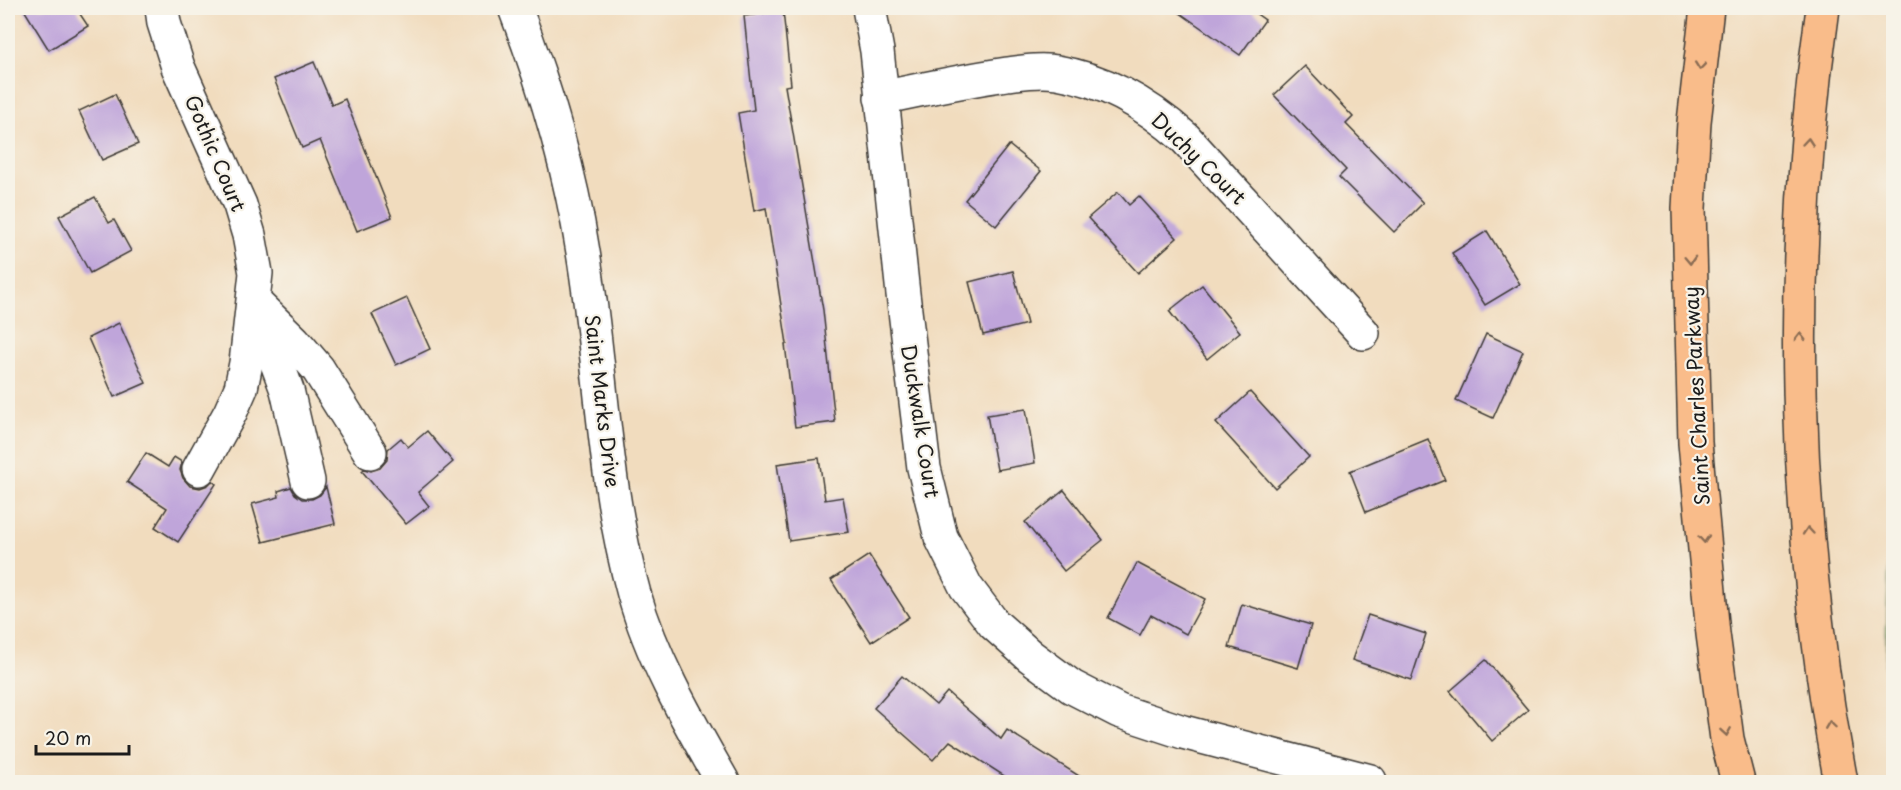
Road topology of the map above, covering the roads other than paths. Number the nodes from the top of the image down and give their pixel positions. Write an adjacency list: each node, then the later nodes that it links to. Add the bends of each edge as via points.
1 (162, 8): 7 (street, Gothic Court, via 178,67 240,205 256,273)
2 (515, 8): 13 (street, Saint Marks Drive, via 531,49 572,194 584,252 614,490 634,594 681,709)
3 (869, 8): 6 (street, Duckwalk Court)
4 (1707, 8): 14 (main road, Saint Charles Parkway, one-way to 14, via 1689,208 1695,443 1713,634 1727,739)
5 (1823, 8): 15 (main road, one-way to 5, via 1808,541 1799,322 1801,216)
6 (881, 98): 8 (street, Duchy Court, via 1033,71 1085,79 1132,98 1185,138); 12 (street, Duckwalk Court, via 924,468 941,537 966,587 994,624 1030,656 1072,687 1119,711 1183,732)
7 (254, 302): 9 (street, via 318,369); 10 (street, Gothic Court, via 241,388); 11 (street, via 287,390)
8 (1363, 333)
9 (370, 452)
10 (199, 469)
11 (308, 481)
12 (1370, 781)
13 (723, 783)
14 (1738, 783)
15 (1840, 783)

